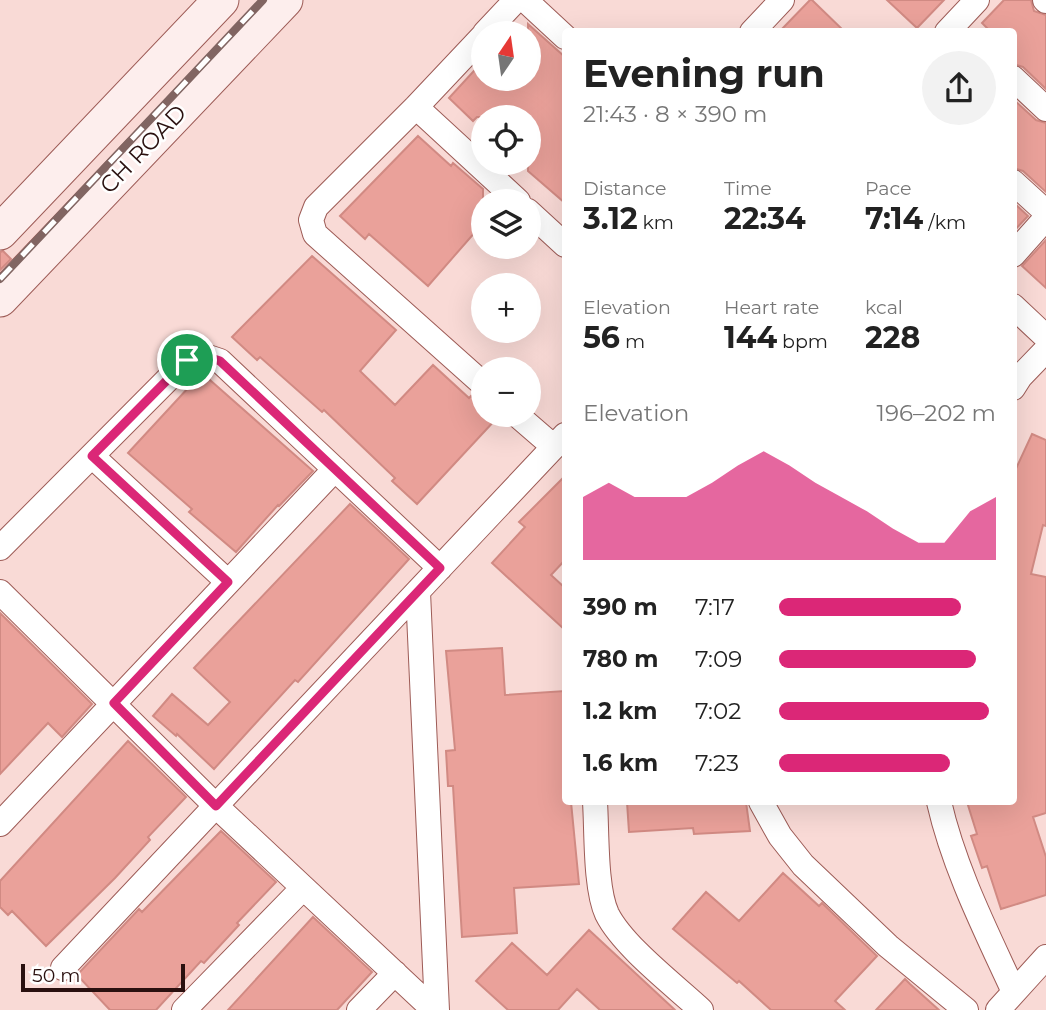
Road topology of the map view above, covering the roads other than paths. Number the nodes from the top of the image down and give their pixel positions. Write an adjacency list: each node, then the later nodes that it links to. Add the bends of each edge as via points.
1 (221, 0): 20 (street, CH ROAD)
2 (285, 0): 23 (street, CH ROAD)
3 (516, 0): 7 (street)
4 (525, 0): 10 (street)
5 (976, 0): 9 (street)
6 (777, 2): 8 (street)
7 (496, 21)
8 (755, 28)
9 (956, 28)
10 (562, 34)
11 (471, 48): 13 (street)
12 (1017, 82): 14 (street)
13 (416, 107): 16 (street); 27 (street, via 316,207 311,220 315,234)
14 (1046, 109)
15 (1017, 186): 17 (street)
16 (505, 189)
17 (1046, 212)
18 (1046, 218): 22 (street)
19 (541, 223): 21 (street)
20 (0, 232)
21 (562, 242)
22 (1017, 251)
23 (0, 299)
24 (1017, 310): 25 (street)
25 (1046, 337)
26 (1046, 350): 28 (street)
27 (471, 373)
28 (1017, 382)
29 (536, 427): 30 (street)
30 (560, 442): 34 (street)
31 (92, 456): 32 (street, via 187,360 202,355 220,361); 33 (street); 35 (street)
32 (335, 469): 34 (street); 35 (street)
33 (0, 548)
34 (440, 568): 37 (street)
35 (228, 582): 38 (street)
36 (0, 592): 38 (street)
37 (418, 592): 42 (street); 51 (street)
38 (114, 703): 42 (street); 43 (street)
39 (596, 805): 52 (street, via 601,892 607,913 621,934)
40 (763, 805): 53 (street, via 803,864 888,946)
41 (940, 805): 48 (street)
42 (216, 806): 44 (street); 46 (street)
43 (3, 814)
44 (303, 888): 47 (street); 49 (street)
45 (1046, 957): 48 (street)
46 (63, 968)
47 (394, 973): 50 (street); 51 (street)
48 (1006, 1001)
49 (184, 1010)
50 (359, 1010)
51 (436, 1010)
52 (701, 1010)
53 (966, 1010)

